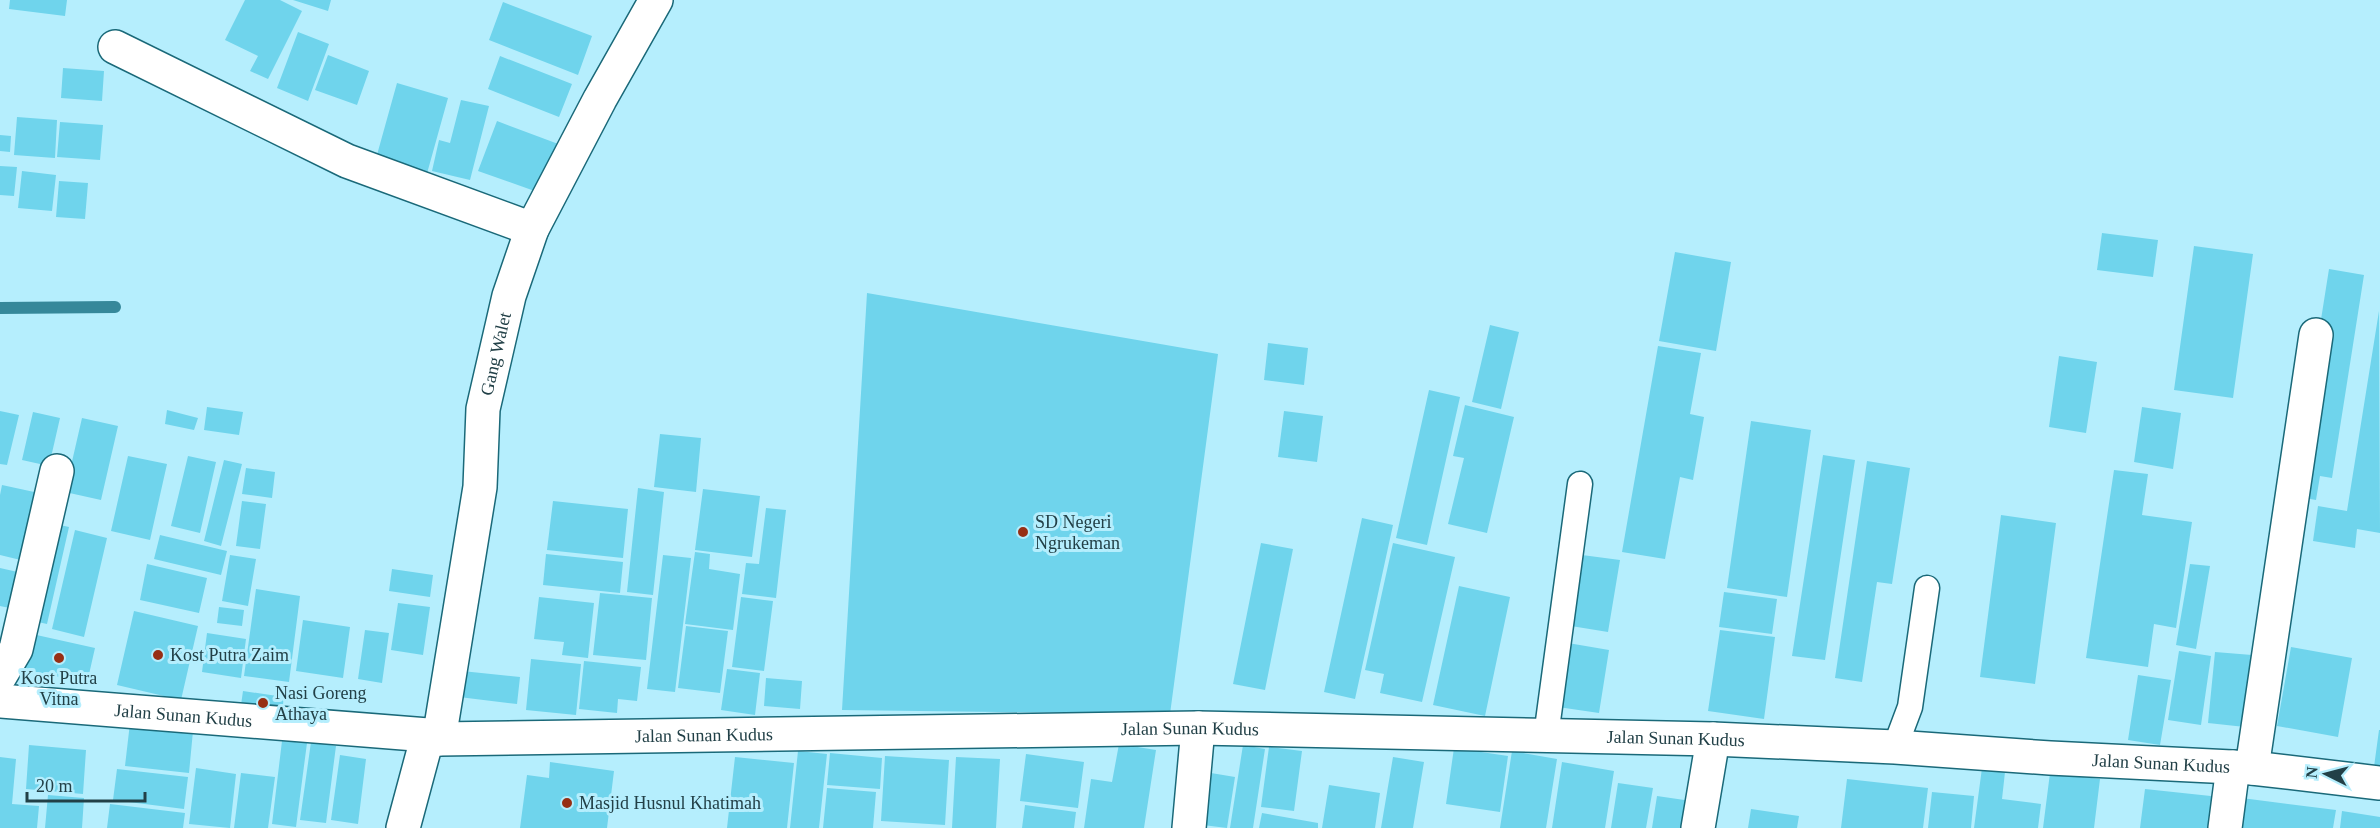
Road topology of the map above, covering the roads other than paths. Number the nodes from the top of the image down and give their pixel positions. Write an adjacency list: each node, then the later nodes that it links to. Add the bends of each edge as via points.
1 (656, 0): 3 (street, Gang Walet)
2 (115, 47): 3 (street, via 347,161)
3 (532, 229): 12 (street, Gang Walet, via 509,296 483,409 480,488)
4 (2316, 335): 15 (street)
5 (57, 471): 8 (street, via 16,649)
6 (1580, 484): 11 (lane)
7 (1927, 588): 14 (lane, via 1910,707)
8 (0, 676)
9 (0, 701): 12 (street, Jalan Sunan Kudus)
10 (1198, 728): 11 (street, Jalan Sunan Kudus); 12 (street, Jalan Sunan Kudus); 18 (street)
11 (1546, 736): 13 (street, Jalan Sunan Kudus)
12 (433, 737): 17 (street, Gang Walet)
13 (1713, 740): 14 (street, Jalan Sunan Kudus); 19 (street)
14 (1895, 747): 15 (street, Jalan Sunan Kudus)
15 (2243, 767): 16 (street, Jalan Sunan Kudus); 20 (street)
16 (2380, 783)
17 (403, 828)
18 (1189, 828)
19 (1698, 828)
20 (2225, 828)

